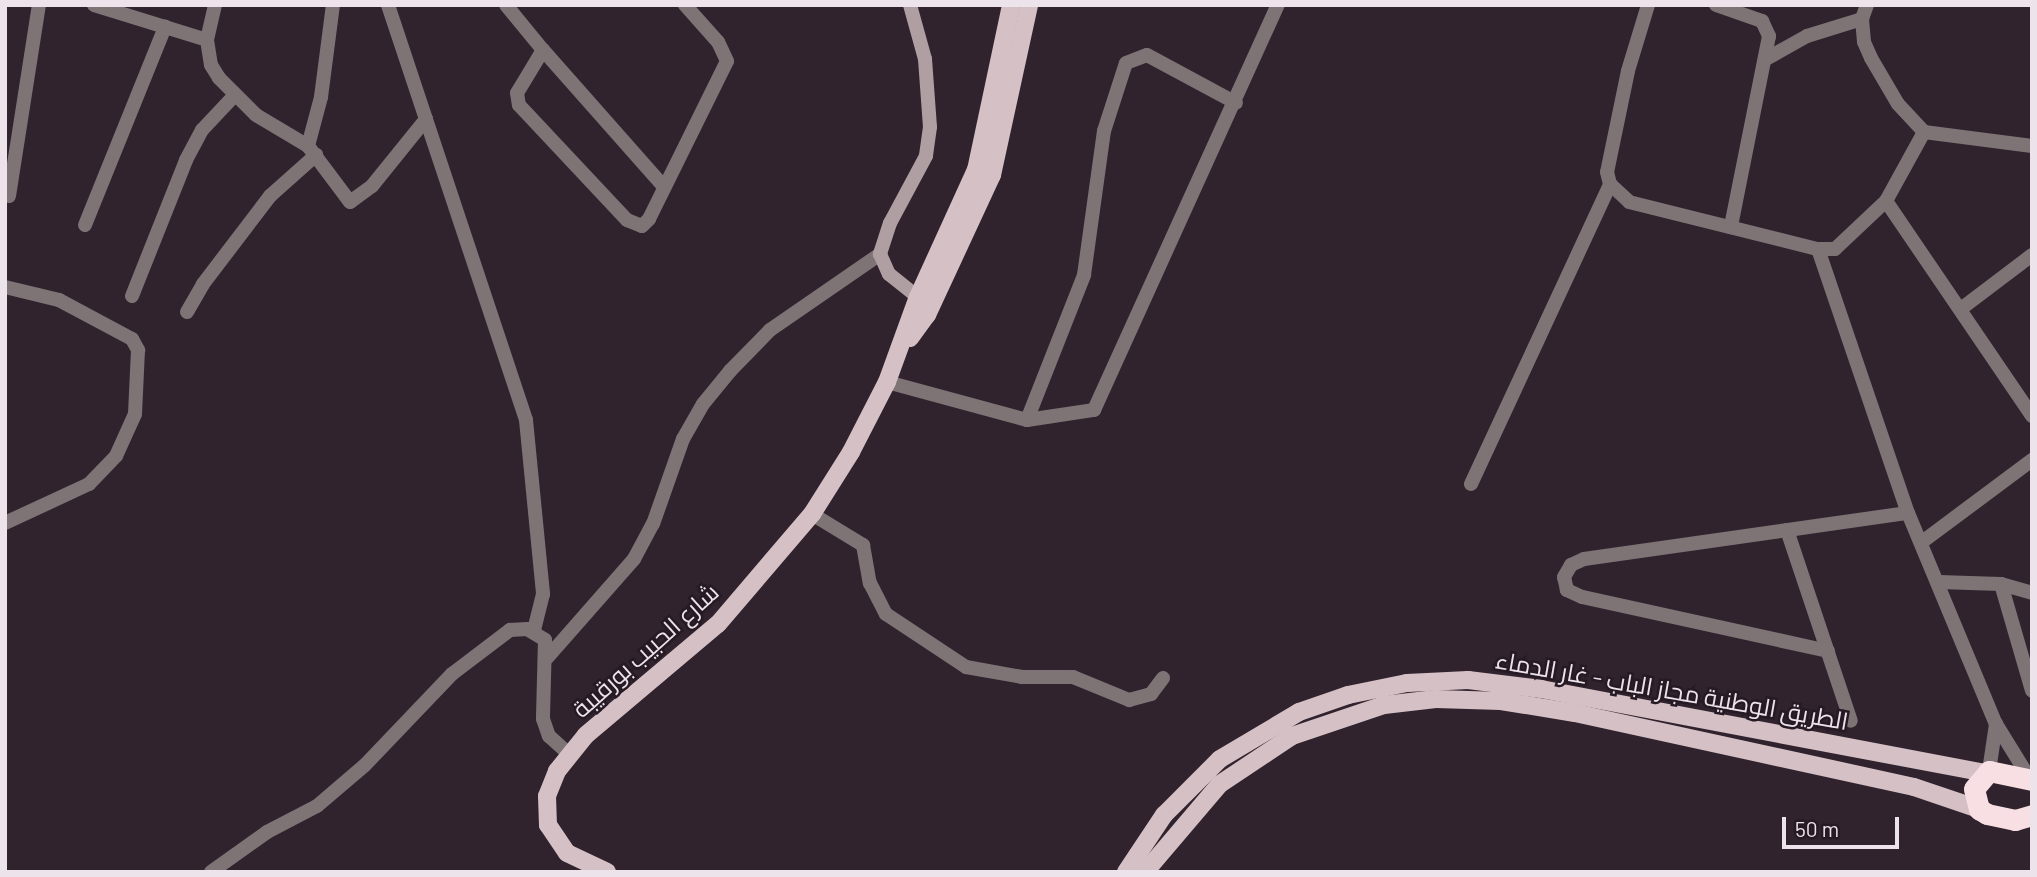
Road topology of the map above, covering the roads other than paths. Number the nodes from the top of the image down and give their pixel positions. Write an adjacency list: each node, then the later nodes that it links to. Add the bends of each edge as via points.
1 (39, 5): 27 (street)
2 (94, 5): 15 (street)
3 (215, 5): 16 (street)
4 (333, 5): 24 (street)
5 (506, 5): 17 (street)
6 (685, 5): 26 (street, via 718,42 727,61)
7 (910, 5): 32 (main road, via 925,59 930,127 926,156 890,223)
8 (1011, 5): 36 (main road, شارع الحبيب بورقيبة, via 976,170)
9 (1029, 5): 36 (main road, شارع الحبيب بورقيبة, via 992,175)
10 (1279, 5): 20 (street)
11 (1648, 5): 25 (street, via 1628,71 1609,164)
12 (1716, 5): 18 (street, via 1762,22 1769,36)
13 (391, 6): 21 (street)
14 (1864, 12): 18 (street); 22 (street, via 1864,42 1881,79)
15 (164, 27): 16 (street); 29 (street)
16 (207, 40): 19 (street, via 211,65)
17 (543, 50): 26 (street); 26 (street, via 517,93 519,105 550,142 635,225 649,219)
18 (1766, 59): 30 (street)
19 (233, 97): 24 (street); 35 (street, via 202,130 186,160)
20 (1237, 103): 41 (street, via 1100,403 1083,413); 41 (street, via 1147,55 1126,62 1104,131 1084,275)
21 (426, 119): 24 (street, via 354,202); 52 (street, via 526,420 534,465 543,594)
22 (1924, 132): 23 (street); 28 (street)
23 (2032, 146)
24 (312, 151): 38 (street, via 270,196)
25 (1610, 184): 30 (street, via 1629,202); 43 (street)
26 (664, 187)
27 (9, 196)
28 (1886, 201): 31 (street, via 1849,241 1835,249); 37 (street)
29 (85, 225)
30 (1731, 227): 31 (street)
31 (1818, 248): 44 (street)
32 (880, 254): 36 (main road, via 889,274); 54 (street, via 770,330 730,371 683,439 653,524 634,559)
33 (2032, 255): 37 (street)
34 (5, 287): 46 (street, via 59,300 132,339 138,350 135,414 116,456 89,484)
35 (132, 296)
36 (924, 302): 39 (main road, شارع الحبيب بورقيبة)
37 (1962, 308): 40 (street)
38 (187, 312)
39 (887, 382): 41 (street); 45 (main road, شارع الحبيب بورقيبة, via 852,452)
40 (2032, 416)
41 (1027, 420)
42 (2032, 460): 48 (street)
43 (1471, 484)
44 (1908, 513): 47 (street); 48 (street)
45 (812, 514): 55 (street, via 863,545 870,583 886,614 966,667 1022,677 1073,677 1129,700 1151,694); 59 (main road, شارع الحبيب بورقيبة, via 718,624 586,735)
46 (5, 523)
47 (1787, 530): 53 (street); 53 (street, via 1584,559 1571,565 1564,577 1567,590 1581,597)
48 (1922, 541): 49 (street)
49 (1939, 582): 50 (street); 58 (street)
50 (2001, 584): 51 (street); 56 (street)
51 (2032, 593)
52 (534, 631): 54 (street, via 545,640); 64 (street, via 510,630 481,648 365,765 317,806 267,832)
53 (1828, 650): 57 (street)
54 (547, 658): 59 (street, via 543,719 549,736)
55 (1163, 678)
56 (2032, 691)
57 (1851, 721)
58 (1996, 724): 60 (street); 61 (street)
59 (570, 755): 65 (main road, شارع الحبيب بورقيبة, via 547,796 548,825 567,853)
60 (1986, 772): 61 (highway); 62 (highway, via 1974,789); 66 (main road, الطريق الوطنية مجاز الباب - غار الدماء, via 1541,689 1468,680 1407,683 1348,695 1299,712 1220,759 1164,815)
61 (2031, 779)
62 (1979, 809): 63 (highway, via 1998,818); 67 (main road, الطريق الوطنية مجاز الباب - غار الدماء, via 1914,787 1575,713 1501,701 1436,699 1384,705 1292,736 1220,784)
63 (2030, 818)
64 (211, 872)
65 (607, 872)
66 (1126, 872)
67 (1145, 872)

